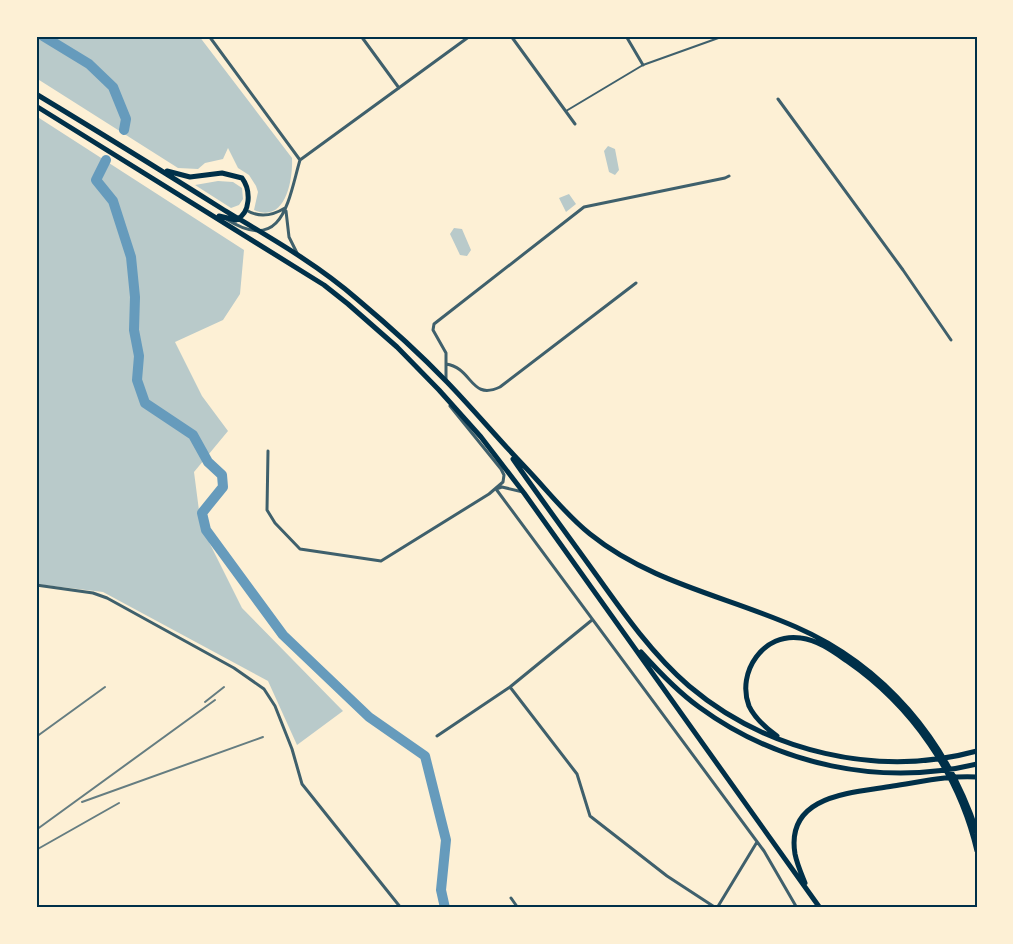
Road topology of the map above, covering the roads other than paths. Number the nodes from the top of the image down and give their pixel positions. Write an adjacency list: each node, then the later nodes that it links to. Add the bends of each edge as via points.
1 (209, 36): 14 (street)
2 (362, 36): 8 (street)
3 (470, 36): 8 (street)
4 (511, 36): 12 (street)
5 (626, 36): 7 (street)
6 (724, 36): 7 (lane)
7 (643, 65): 12 (lane)
8 (399, 88): 14 (street)
9 (36, 94): 15 (main road)
10 (778, 99): 25 (street, via 904,270)
11 (36, 106): 17 (main road)
12 (565, 112): 13 (street)
13 (576, 124)
14 (300, 160): 18 (street)
15 (157, 168): 19 (main road, via 190,177 222,173 237,175 247,184); 21 (main road)
16 (729, 176): 26 (street, via 584,207 434,324 433,330 446,353)
17 (185, 198): 20 (main road); 28 (main road, via 324,285 398,348)
18 (286, 208): 19 (street, via 270,215); 22 (street, via 278,224); 23 (street, via 289,237)
19 (246, 210): 21 (main road)
20 (223, 218): 21 (main road); 22 (street, via 239,227)
21 (239, 219): 22 (main road)
22 (258, 230): 23 (main road)
23 (301, 259): 27 (main road, via 354,296)
24 (636, 283): 26 (street, via 491,392 477,388 460,367)
25 (951, 340)
26 (446, 364): 27 (street)
27 (446, 381): 29 (main road)
28 (439, 390): 31 (street, via 501,469 504,475); 32 (main road)
29 (504, 445): 38 (main road, via 563,509 620,555 660,577 796,627 827,643 885,685); 39 (main road, via 615,601 662,660 689,686 724,712)
30 (268, 451): 31 (street, via 267,510 300,548 381,561)
31 (496, 489): 32 (street, via 509,488); 34 (street)
32 (524, 493): 35 (main road)
33 (36, 585): 49 (street, via 107,598 234,668 264,689 276,706 302,784)
34 (592, 620): 36 (street); 45 (street)
35 (632, 643): 41 (main road, via 666,679 699,707 746,736 796,757 844,768 897,773 940,771); 47 (main road)
36 (510, 687): 37 (street); 51 (street, via 577,774 590,816 667,876)
37 (437, 736)
38 (928, 736): 39 (main road, via 864,673 814,641 791,637 773,642 762,650 751,665 746,686 753,712); 43 (main road)
39 (783, 741): 40 (main road, via 823,754 872,761 935,759)
40 (977, 751)
41 (977, 764)
42 (977, 777): 47 (main road, via 839,795 812,807 800,822 794,841)
43 (966, 807): 44 (main road); 46 (main road)
44 (977, 832)
45 (757, 842): 51 (street); 52 (street)
46 (977, 851)
47 (807, 889): 53 (main road)
48 (511, 898): 50 (street)
49 (401, 908)
50 (518, 908)
51 (716, 908)
52 (797, 908)
53 (820, 908)

